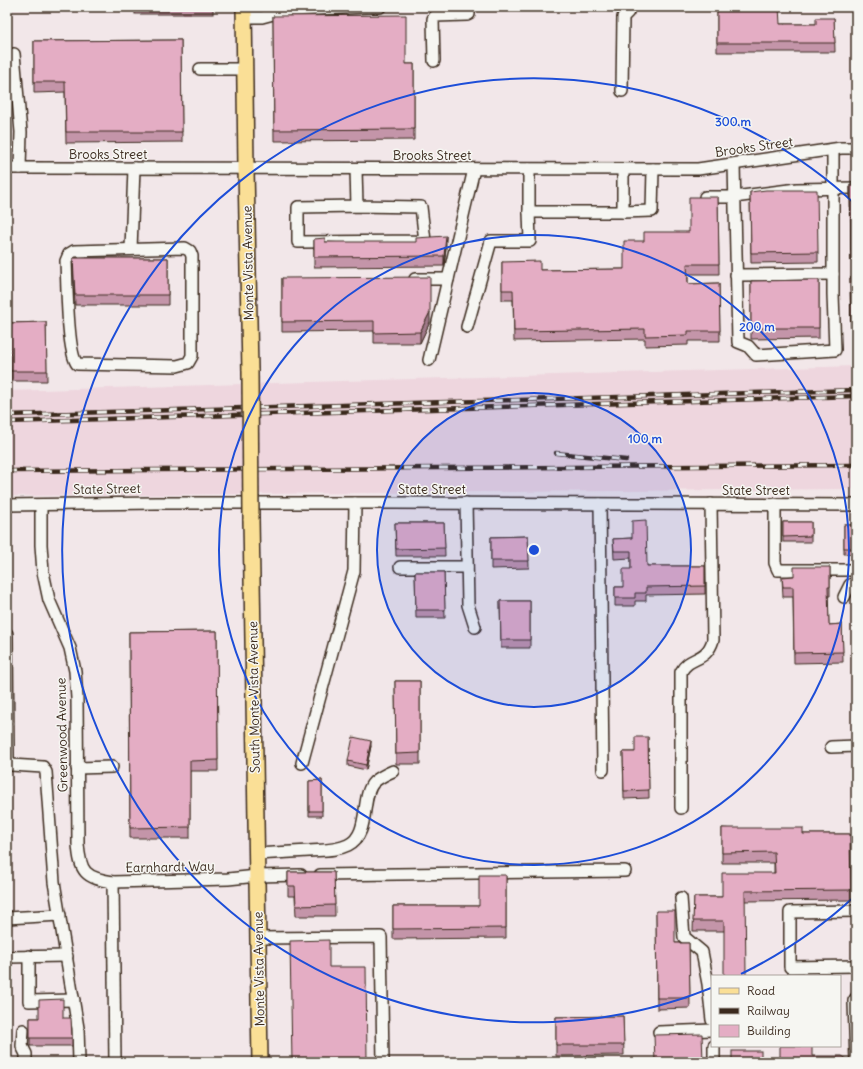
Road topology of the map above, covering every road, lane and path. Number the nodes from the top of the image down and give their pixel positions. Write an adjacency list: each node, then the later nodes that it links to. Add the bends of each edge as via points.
1 (369, 7): 2 (street); 5 (street, via 288,10 262,16)
2 (380, 7)
3 (469, 7): 7 (street, via 467,15 435,16 433,19)
4 (628, 7): 10 (street, via 628,12 623,17)
5 (244, 12): 9 (main road, Monte Vista Avenue)
6 (14, 54): 15 (street, via 21,132)
7 (434, 61)
8 (200, 69): 9 (street)
9 (244, 69): 17 (main road, Monte Vista Avenue)
10 (622, 91)
11 (856, 148): 12 (street, Brooks Street)
12 (833, 150): 13 (street, Brooks Street); 23 (street)
13 (734, 164): 22 (street, Brooks Street, via 698,169); 26 (street)
14 (7, 168): 15 (street, Brooks Street)
15 (20, 168): 16 (street, Brooks Street)
16 (134, 168): 17 (street, Brooks Street); 30 (street)
17 (246, 169): 18 (street, Brooks Street); 45 (main road, Monte Vista Avenue, bridge)
18 (356, 169): 19 (street, Brooks Street); 27 (street)
19 (474, 169): 20 (street, Brooks Street); 33 (street)
20 (529, 169): 21 (street, Brooks Street); 28 (street)
21 (623, 169): 22 (street, Brooks Street); 29 (street)
22 (654, 169): 29 (street, via 652,211)
23 (833, 188): 24 (street); 26 (street, via 797,189); 31 (street)
24 (856, 188)
25 (705, 197): 26 (street)
26 (734, 197): 32 (street)
27 (357, 206): 27 (street, via 298,207 298,242 425,241 421,207)
28 (529, 212): 29 (street); 35 (street, via 530,241 491,241)
29 (623, 212)
30 (131, 248): 30 (street, via 185,248 190,251 192,356 188,363 177,366 91,365 77,364 75,361 70,336 67,257 74,251)
31 (833, 274): 32 (street); 32 (street, via 835,350 756,355 748,346 738,342)
32 (736, 275)
33 (448, 279): 34 (street); 36 (street)
34 (402, 280)
35 (468, 327)
36 (429, 360)
37 (354, 502): 38 (street, State Street); 43 (street, State Street); 55 (street, via 354,571)
38 (466, 503): 39 (street, State Street); 47 (street)
39 (600, 504): 40 (street, State Street); 58 (street)
40 (711, 504): 41 (street, State Street); 60 (street, via 713,640 705,655 684,665 681,672)
41 (775, 504): 44 (street, State Street); 48 (street, via 775,562 778,570)
42 (7, 505): 43 (street, State Street)
43 (41, 505): 57 (street, Greenwood Avenue, via 43,572 50,600 70,648 75,670)
44 (856, 505)
45 (251, 519): 61 (main road, South Monte Vista Avenue)
46 (400, 567): 47 (street)
47 (468, 567): 51 (street, via 468,605)
48 (856, 570)
49 (856, 584): 50 (street, via 850,585)
50 (844, 597)
51 (475, 627)
52 (7, 634): 68 (street, via 8,760 11,764 43,767 46,772 54,882)
53 (856, 746): 54 (street)
54 (831, 747)
55 (302, 763)
56 (112, 767): 57 (street)
57 (77, 768): 63 (street, Greenwood Avenue, via 79,860)
58 (603, 770)
59 (393, 771): 61 (street, via 383,775 370,788 362,827 357,839 348,845 335,850)
60 (681, 808)
61 (256, 854): 64 (main road, South Monte Vista Avenue)
62 (625, 871): 64 (street, Earnhardt Way)
63 (85, 873): 65 (street, Earnhardt Way, via 98,880)
64 (257, 876): 65 (street, Earnhardt Way, via 228,880); 70 (main road, Monte Vista Avenue)
65 (113, 882): 84 (street)
66 (681, 898): 77 (street, via 684,937 702,952)
67 (856, 911): 74 (street, via 790,912 790,967)
68 (60, 915): 69 (street); 72 (street)
69 (7, 918)
70 (258, 938): 85 (main road, Monte Vista Avenue); 86 (street, via 381,937)
71 (29, 956): 72 (street); 73 (street); 76 (street, via 29,1001)
72 (67, 956): 76 (street)
73 (7, 957)
74 (856, 966)
75 (856, 998): 88 (street)
76 (74, 1000): 83 (street)
77 (711, 1011)
78 (23, 1030): 82 (street, via 22,1046)
79 (711, 1030): 80 (street)
80 (659, 1032)
81 (714, 1047): 87 (street)
82 (26, 1062)
83 (79, 1062)
84 (115, 1062)
85 (260, 1062)
86 (383, 1062)
87 (714, 1062)
88 (856, 1062)

